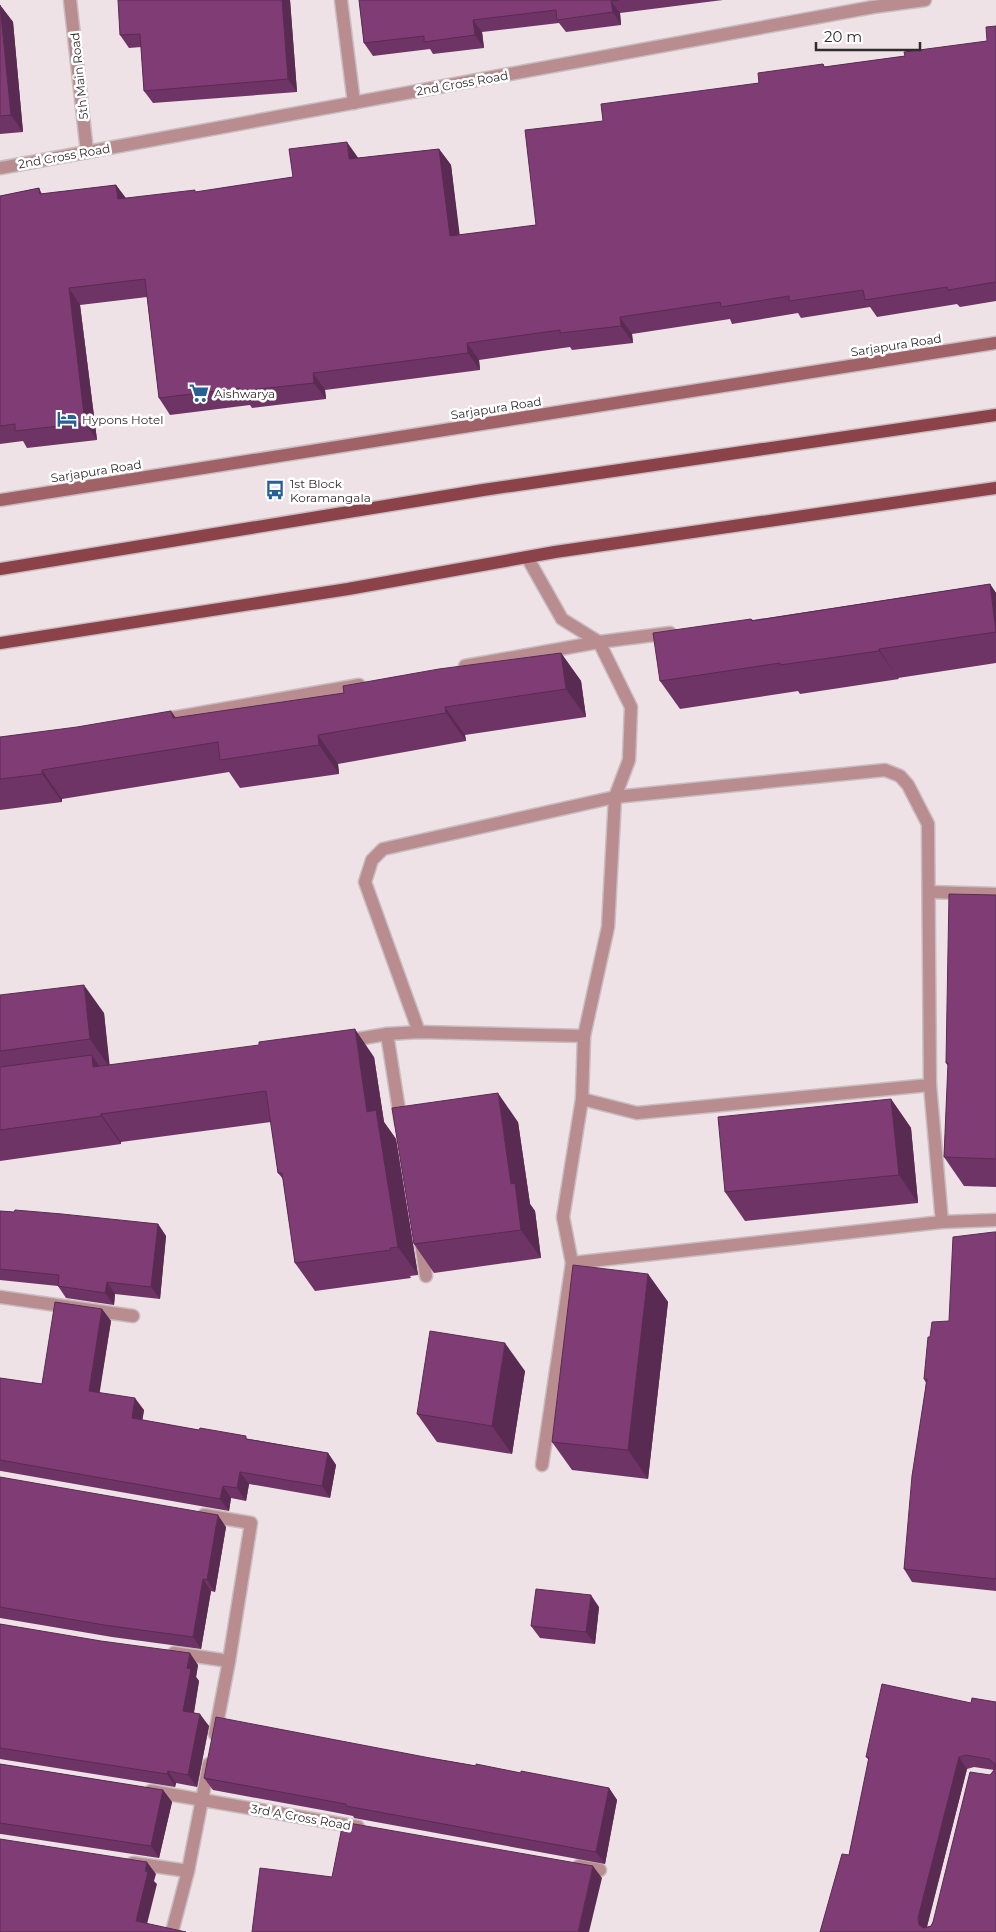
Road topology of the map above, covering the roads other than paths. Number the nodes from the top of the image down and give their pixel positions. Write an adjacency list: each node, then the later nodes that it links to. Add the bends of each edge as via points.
1 (70, 0): 5 (street, 5th Main Road)
2 (341, 0): 4 (street)
3 (925, 0): 4 (street, 2nd Cross Road)
4 (354, 103): 5 (street, 2nd Cross Road)
5 (87, 152): 6 (street, 2nd Cross Road)
6 (0, 168)
7 (996, 343): 10 (street, Sarjapura Road)
8 (996, 415): 12 (main road, via 473,491)
9 (996, 488): 11 (main road)
10 (0, 500)
11 (527, 558): 14 (street, via 562,619); 15 (main road)
12 (0, 569)
13 (678, 632): 14 (street)
14 (599, 642): 16 (street); 19 (street, via 632,708 629,760)
15 (0, 643)
16 (452, 669)
17 (373, 683): 18 (street)
18 (147, 723)
19 (615, 797): 20 (street, via 885,770 900,776 908,785 928,824); 22 (street, via 383,849 372,860 365,882); 24 (street, via 608,927)
20 (929, 892): 21 (street); 26 (street)
21 (996, 894)
22 (419, 1032): 23 (street); 24 (street)
23 (387, 1034): 25 (street); 28 (street)
24 (584, 1036): 27 (street)
25 (338, 1043)
26 (930, 1085): 27 (street, via 637,1113); 30 (street)
27 (582, 1099): 32 (street, via 563,1217)
28 (403, 1131)
29 (996, 1220): 30 (street)
30 (942, 1222): 32 (street)
31 (418, 1228): 33 (street)
32 (572, 1263): 36 (street)
33 (426, 1276)
34 (0, 1297): 35 (street)
35 (133, 1316)
36 (542, 1465)
37 (193, 1513): 39 (street, via 251,1523)
38 (160, 1652): 39 (street)
39 (229, 1661): 41 (street)
40 (135, 1789): 41 (street, 3rd A Cross Road)
41 (202, 1799): 42 (street, 3rd A Cross Road); 46 (street)
42 (368, 1828)
43 (122, 1861): 46 (street)
44 (571, 1864): 45 (street)
45 (600, 1870)
46 (188, 1871): 47 (street)
47 (174, 1932)

